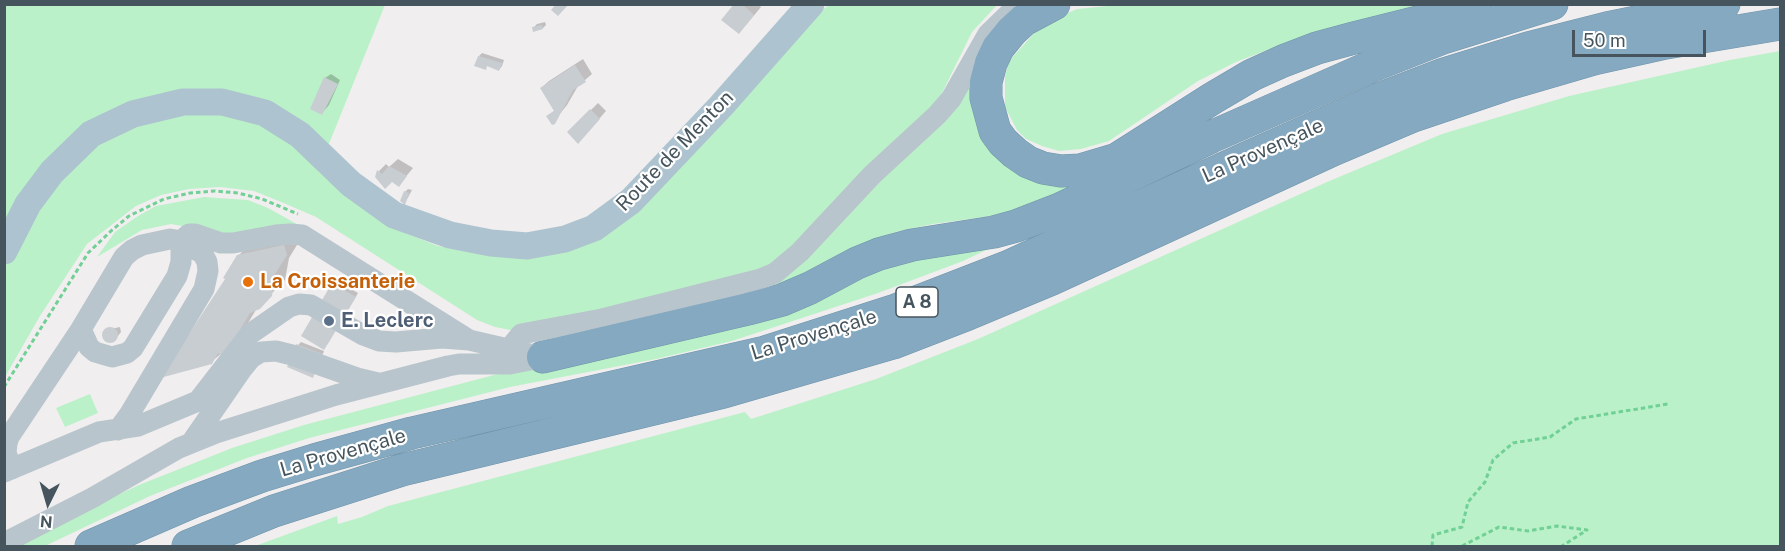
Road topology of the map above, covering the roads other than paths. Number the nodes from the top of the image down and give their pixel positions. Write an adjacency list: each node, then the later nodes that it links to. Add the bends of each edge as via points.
1 (811, 4): 9 (main road, Route de Menton, via 631,201 594,228 565,239 526,246 491,243 450,235 394,215 351,184 300,135 265,113 222,102 183,102 133,114 91,134 52,172 28,204)
2 (1019, 4): 12 (lane, via 988,34 951,99 937,115 775,273 602,319 521,334)
3 (1054, 4): 4 (highway, via 1024,20 998,48 986,82 986,98 995,130 1003,142 1028,162 1061,171 1080,170 1117,159 1213,98 1283,61 1354,38)
4 (1489, 4)
5 (1552, 4): 13 (highway, via 1443,38 1372,66 1016,226 879,254 782,300)
6 (1724, 4): 21 (highway, La Provençale / A 8, via 1607,28 1444,74 1254,154 1007,267 896,310 765,352 412,433 314,460 192,502)
7 (1780, 24): 22 (highway, La Provençale / A 8, via 1594,59 1505,85 1345,145 1052,279 892,342 724,392 402,470 284,507)
8 (181, 241): 10 (lane, via 157,241 124,257); 10 (lane, via 177,276 133,348 119,357 103,356 89,347); 11 (lane, via 189,234 221,243 276,235 302,236); 15 (lane, via 203,254 207,262 204,289)
9 (4, 251)
10 (81, 329): 17 (lane, via 9,437)
11 (469, 340): 12 (lane); 15 (lane, via 379,340 311,305 299,304 250,334 198,401 138,426)
12 (508, 350): 13 (lane)
13 (543, 357): 14 (lane, via 510,363 459,364)
14 (379, 383): 16 (lane); 16 (lane, via 267,350 251,358 242,369)
15 (118, 430): 17 (lane, via 99,432)
16 (191, 443): 20 (lane)
17 (8, 470)
18 (4, 528): 19 (lane)
19 (4, 534)
20 (4, 543)
21 (91, 546)
22 (188, 546)

